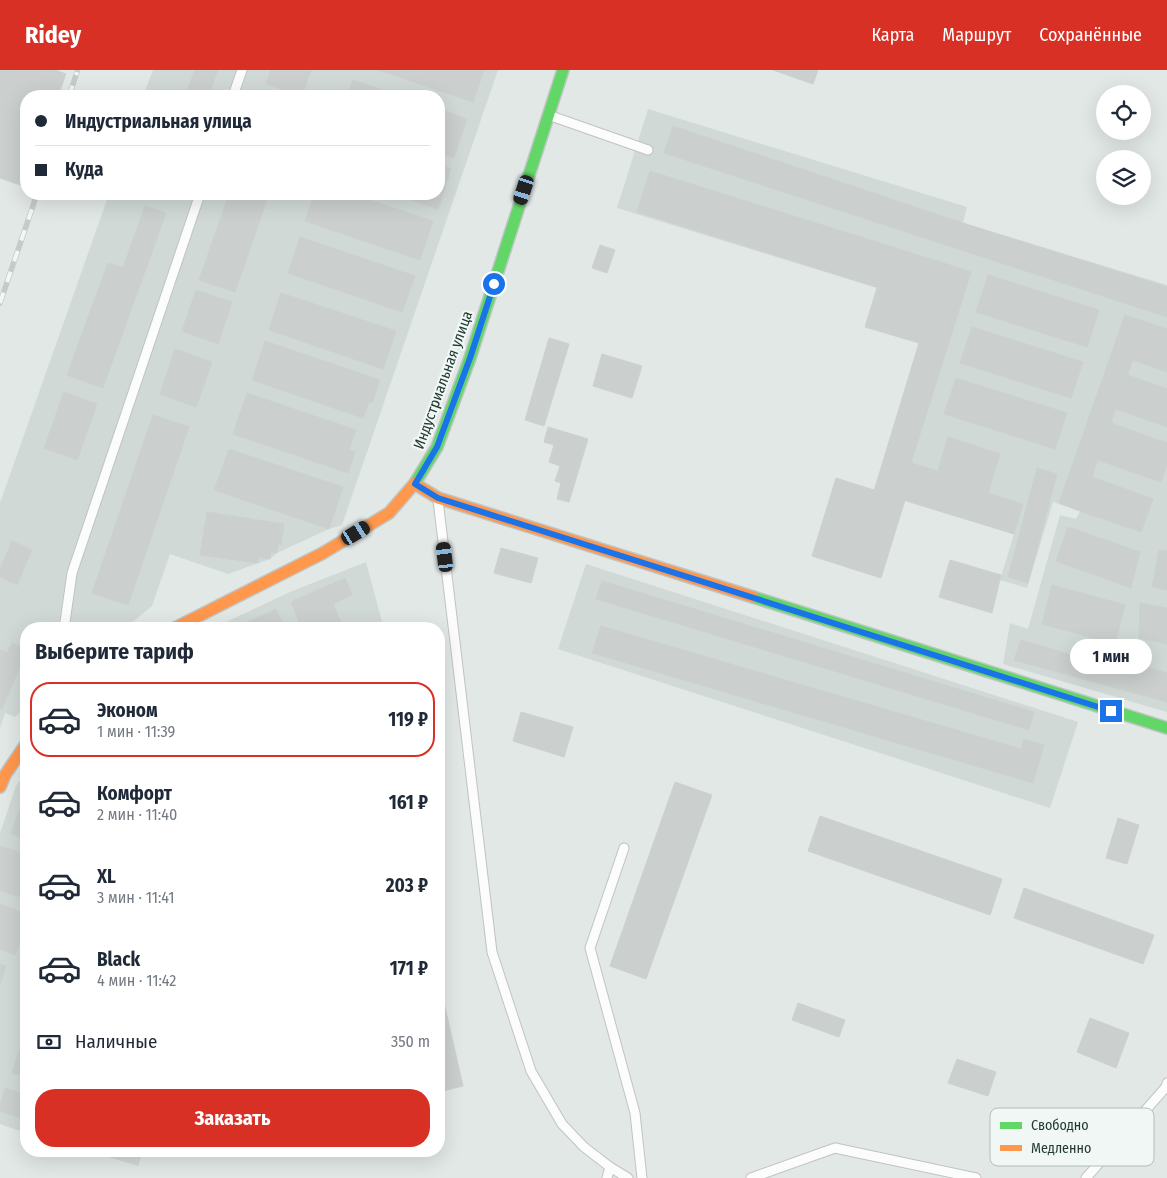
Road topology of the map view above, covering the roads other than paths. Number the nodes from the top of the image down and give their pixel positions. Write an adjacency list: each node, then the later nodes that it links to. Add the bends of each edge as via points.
1 (242, 70): 3 (lane)
2 (563, 70): 4 (street, Индустриальная улица)
3 (235, 90)
4 (548, 115): 5 (lane); 7 (street, Индустриальная улица, via 470,358 437,447)
5 (648, 150)
6 (198, 200): 9 (lane, via 72,573)
7 (415, 484): 8 (street); 10 (street, Индустриальная улица, via 389,513 323,553)
8 (438, 498): 11 (street); 18 (lane, via 492,952 531,1071 562,1124)
9 (65, 622)
10 (187, 622)
11 (1167, 728)
12 (20, 753): 13 (street)
13 (0, 788)
14 (624, 848): 21 (lane, via 590,948 635,1113)
15 (1167, 1083): 16 (lane)
16 (1148, 1108)
17 (1097, 1166): 24 (lane)
18 (610, 1167): 19 (lane); 20 (lane)
19 (607, 1178)
20 (628, 1178)
21 (642, 1178)
22 (751, 1178): 23 (lane, via 835,1148)
23 (976, 1178)
24 (1086, 1178)

